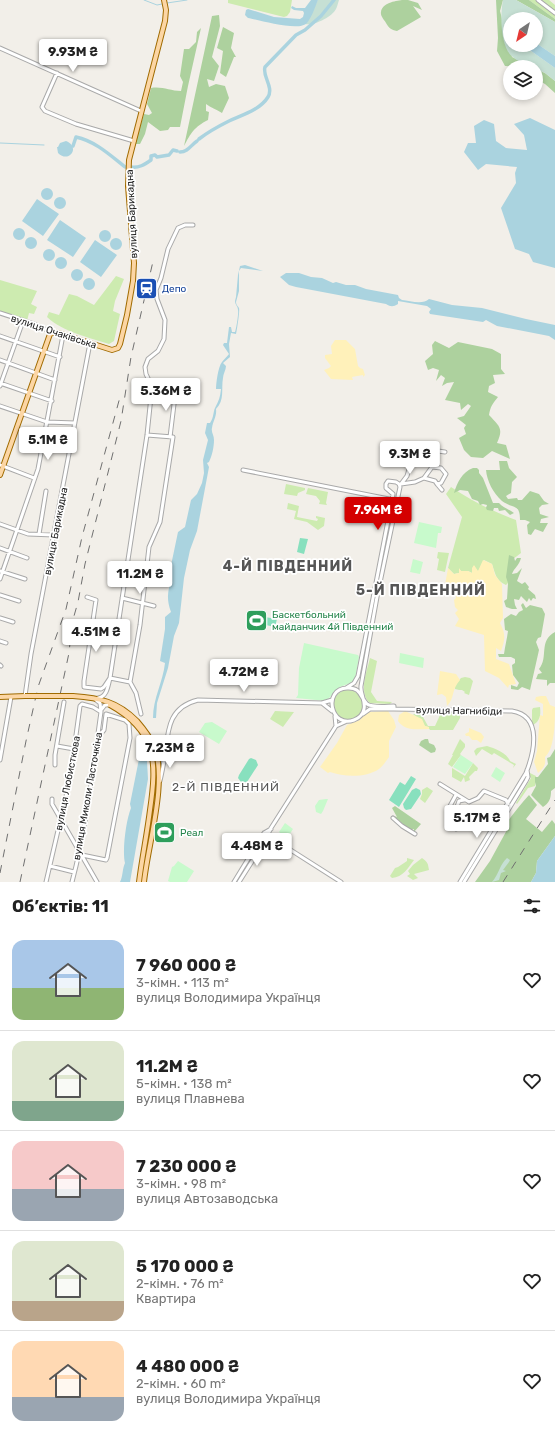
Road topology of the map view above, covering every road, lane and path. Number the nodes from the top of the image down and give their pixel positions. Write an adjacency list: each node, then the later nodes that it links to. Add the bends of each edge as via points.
1 (164, 0): 6 (main road, вулиця Барикадна, via 165,22)
2 (538, 0): 3 (street)
3 (555, 13)
4 (0, 48): 5 (street)
5 (57, 73): 6 (street); 7 (street, via 42,107 45,111 76,124)
6 (141, 111): 7 (main road, вулиця Барикадна)
7 (134, 141): 16 (main road, вулиця Барикадна, via 129,160 128,186 133,281 120,344 115,350)
8 (193, 224): 31 (street, via 178,228 168,248 156,290 165,334 160,348 146,363 146,374 152,387)
9 (0, 313): 10 (street, вулиця Очаківська)
10 (23, 321): 11 (street, вулиця Очаківська); 14 (street)
11 (53, 332): 12 (main road, вулиця Очаківська); 17 (main road)
12 (63, 335): 15 (main road, вулиця Очаківська); 18 (street)
13 (0, 336): 14 (street)
14 (16, 342): 17 (street); 20 (street)
15 (90, 343): 16 (main road, вулиця Очаківська); 30 (street, вулиця Барикадна)
16 (107, 349)
17 (44, 351): 18 (street); 21 (main road)
18 (60, 357): 22 (street)
19 (0, 360): 20 (street)
20 (8, 363): 21 (street); 23 (street)
21 (36, 373): 22 (street); 25 (main road)
22 (55, 380): 26 (street)
23 (0, 384): 25 (street)
24 (176, 388): 32 (street)
25 (28, 394): 26 (street); 28 (main road)
26 (52, 401): 29 (street)
27 (0, 406): 28 (street)
28 (22, 414): 29 (street); 34 (main road)
29 (47, 422): 30 (street); 37 (street, via 41,457)
30 (75, 423): 50 (street, вулиця Барикадна)
31 (148, 435): 32 (street); 59 (street)
32 (170, 437): 61 (street, via 173,437 160,522 149,546)
33 (445, 452): 39 (street, via 424,446 414,456 407,476)
34 (1, 466): 36 (main road); 37 (street)
35 (243, 470): 43 (street)
36 (0, 474)
37 (34, 478): 48 (street)
38 (424, 478): 39 (street); 40 (street); 40 (street, via 432,467 441,468 446,474 441,483)
39 (400, 484): 43 (street, via 390,481 386,484 386,488 393,494); 44 (street)
40 (437, 484): 41 (street)
41 (442, 490)
42 (46, 491): 49 (street)
43 (392, 500): 44 (street); 45 (street)
44 (397, 501): 46 (street)
45 (390, 514): 46 (street); 69 (street, via 358,676 354,683)
46 (394, 515): 74 (street, via 365,658 360,690)
47 (0, 524): 48 (street)
48 (17, 530): 49 (street); 52 (street)
49 (39, 534): 50 (street)
50 (54, 535): 71 (street, вулиця Барикадна)
51 (0, 548): 52 (street)
52 (10, 551): 53 (street); 54 (street)
53 (27, 558)
54 (1, 572): 55 (street); 56 (street)
55 (0, 579)
56 (25, 579)
57 (0, 595): 60 (street)
58 (87, 598): 67 (street, via 96,600 96,606 84,687 101,689)
59 (122, 598): 61 (street); 67 (street)
60 (19, 601)
61 (142, 603): 62 (street); 68 (street)
62 (154, 606)
63 (0, 618): 64 (street)
64 (13, 622)
65 (0, 641): 66 (street)
66 (6, 643)
67 (110, 678): 68 (street); 70 (street)
68 (130, 682): 83 (street, via 136,693)
69 (346, 688): 74 (street, via 357,690); 76 (street, via 336,692)
70 (105, 694): 75 (street); 79 (street)
71 (25, 696): 73 (main road); 75 (main road, bridge)
72 (0, 697): 73 (main road)
73 (11, 697): 92 (street)
74 (363, 697): 80 (street, вулиця Нагнибіди, via 369,705); 84 (street, via 365,706)
75 (97, 699): 79 (main road); 81 (street)
76 (332, 700): 78 (street); 82 (street)
77 (64, 702): 88 (street)
78 (322, 703): 82 (street); 90 (street, via 198,700 185,704 176,713 168,726)
79 (110, 704): 81 (street, via 105,705); 89 (main road, via 128,717)
80 (394, 708): 84 (street, вулиця Нагнибіди, via 370,710); 99 (street, вулиця Нагнибіди, via 502,710 523,714 532,724 534,731 532,751 527,770)
81 (101, 711): 87 (street, вулиця Миколи Ласточкіна); 91 (street, вулиця Любисткова, via 93,706 81,705)
82 (333, 712): 85 (street, via 338,718); 86 (street)
83 (141, 714)
84 (362, 715): 85 (street)
85 (348, 721): 86 (street)
86 (336, 726): 104 (street)
87 (98, 737): 111 (street, вулиця Миколи Ласточкіна); 112 (street, via 104,730 106,714 130,724 130,738 107,858 106,860)
88 (57, 746): 91 (street); 93 (street)
89 (152, 746): 90 (street); 95 (main road, via 158,768); 101 (main road)
90 (166, 746): 95 (street)
91 (74, 750): 102 (street, вулиця Любисткова)
92 (0, 760)
93 (55, 764)
94 (440, 784): 96 (street)
95 (158, 789): 101 (main road)
96 (456, 795): 98 (street); 100 (street)
97 (52, 799): 102 (street, via 52,804)
98 (469, 802): 99 (street, via 478,798 484,790 506,800); 105 (street, via 459,801 455,809)
99 (509, 804): 124 (street); 125 (street)
100 (450, 806)
101 (153, 807): 114 (main road)
102 (61, 818): 111 (street); 113 (street, вулиця Любисткова)
103 (393, 818): 107 (street)
104 (271, 829): 106 (street); 108 (street); 109 (street)
105 (456, 829)
106 (264, 834): 108 (street); 121 (street)
107 (415, 834)
108 (268, 836): 109 (street); 110 (street)
109 (274, 840): 110 (street); 123 (street)
110 (264, 843): 122 (street)
111 (79, 852): 112 (street); 115 (street, вулиця Миколи Ласточкіна)
112 (82, 855): 118 (street)
113 (50, 866): 115 (street); 116 (street, вулиця Любисткова)
114 (143, 870): 119 (main road); 120 (main road)
115 (74, 872): 117 (street, вулиця Миколи Ласточкіна)
116 (46, 882)
117 (72, 882)
118 (97, 882)
119 (139, 882)
120 (144, 882)
121 (234, 882)
122 (239, 882)
123 (341, 882)
124 (460, 882)
125 (464, 882)

